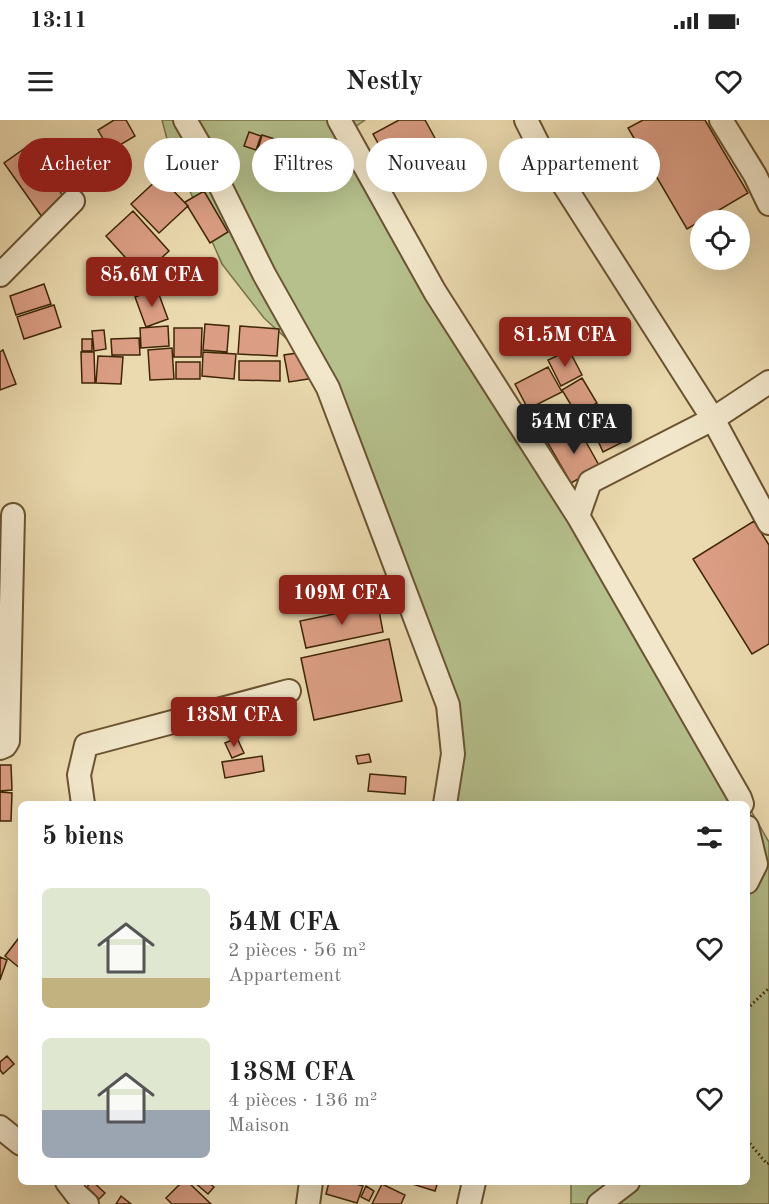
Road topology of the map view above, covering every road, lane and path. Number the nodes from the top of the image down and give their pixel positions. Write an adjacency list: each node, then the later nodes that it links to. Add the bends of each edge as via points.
1 (185, 120): 16 (street, via 328,388 447,705 453,754)
2 (339, 120): 11 (street, via 435,292)
3 (526, 120): 9 (street)
4 (722, 120): 6 (street)
5 (73, 201): 7 (street)
6 (769, 204)
7 (0, 275)
8 (769, 382): 9 (street)
9 (713, 419): 11 (street, via 590,482); 12 (street)
10 (13, 515): 14 (street, via 8,741)
11 (578, 516): 17 (street)
12 (769, 523)
13 (289, 691): 15 (street, via 87,745 79,775)
14 (0, 748)
15 (83, 801)
16 (445, 801)
17 (741, 801)
18 (750, 839): 19 (street, via 756,864)
19 (750, 876)
20 (769, 988): 21 (path)
21 (750, 1006)
22 (0, 1127): 23 (street)
23 (18, 1142)
24 (750, 1143): 25 (path)
25 (768, 1164)
26 (69, 1185): 30 (street)
27 (311, 1185): 31 (street)
28 (473, 1185): 32 (street)
29 (624, 1185): 33 (street)
30 (87, 1204)
31 (308, 1204)
32 (469, 1204)
33 (599, 1204)

